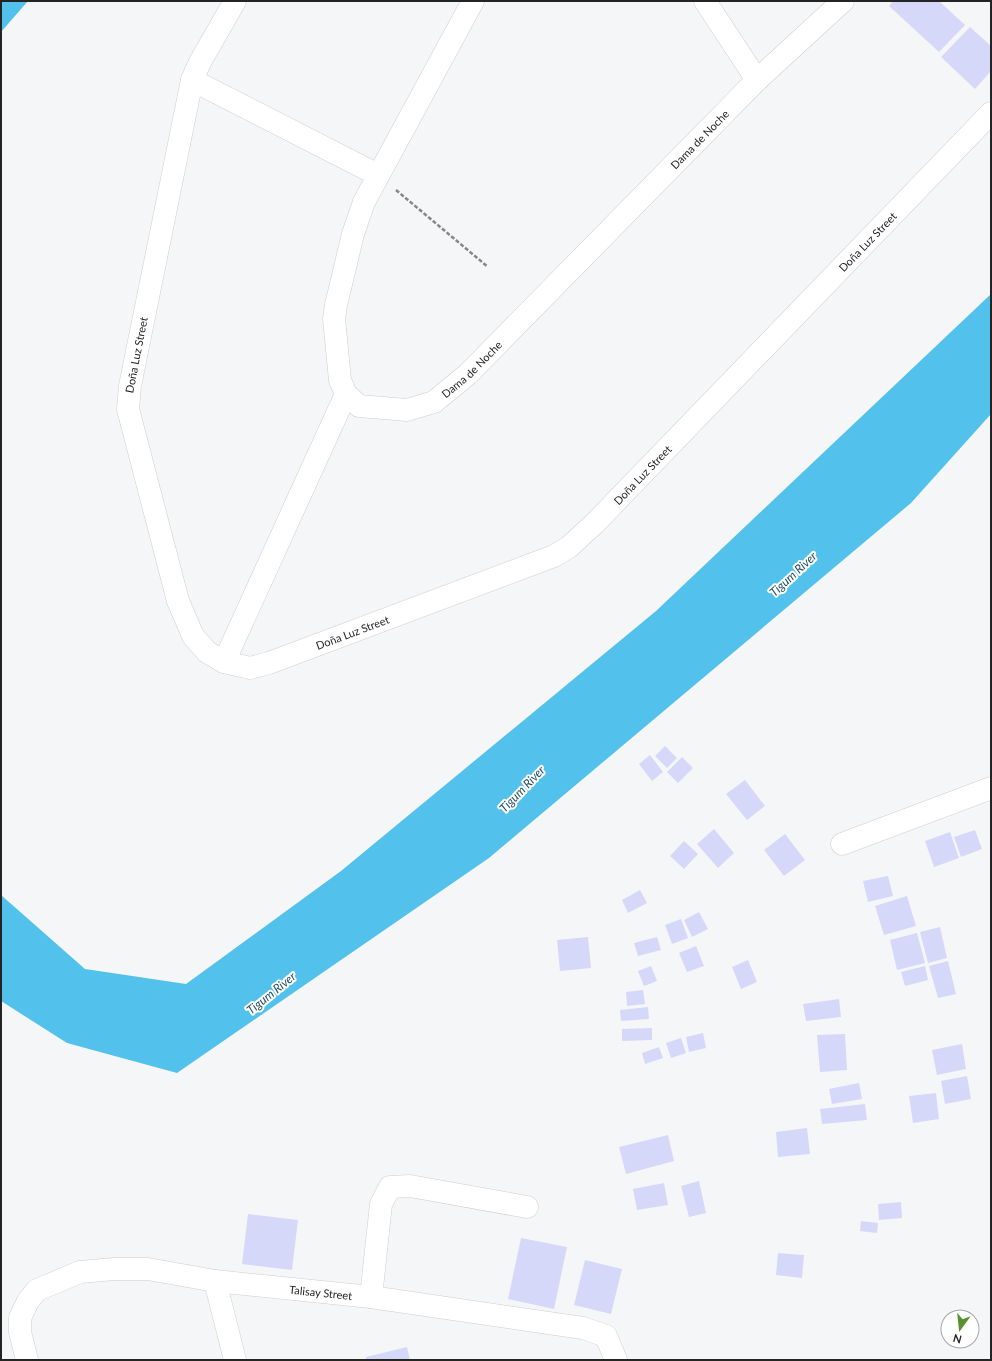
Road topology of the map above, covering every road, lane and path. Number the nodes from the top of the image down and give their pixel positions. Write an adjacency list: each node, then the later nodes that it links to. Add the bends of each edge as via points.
1 (235, 1): 5 (street, Doña Luz Street)
2 (473, 1): 8 (street)
3 (705, 1): 6 (street)
4 (843, 1): 6 (street, Dama de Noche)
5 (192, 80): 8 (street); 11 (street, Doña Luz Street, via 130,386 128,409 178,601 193,636 207,652)
6 (757, 80): 10 (street, Dama de Noche, via 468,374 434,402 407,410 374,408 359,406)
7 (991, 113): 11 (street, Doña Luz Street, via 569,547 554,556 269,663 250,668)
8 (378, 175): 9 (path); 10 (street, via 358,219 336,305 334,319 340,380)
9 (488, 267)
10 (346, 394): 11 (street)
11 (224, 662)
12 (991, 788): 13 (street)
13 (842, 844)
14 (527, 1207): 16 (street, via 410,1186 390,1187 381,1204)
15 (215, 1281): 16 (street, Talisay Street); 17 (street, Talisay Street, via 148,1269 114,1269 80,1272 37,1290 20,1318 20,1332); 18 (street)
16 (371, 1297): 19 (street, Talisay Street, via 583,1328 606,1336)
17 (27, 1360)
18 (235, 1360)
19 (616, 1360)

